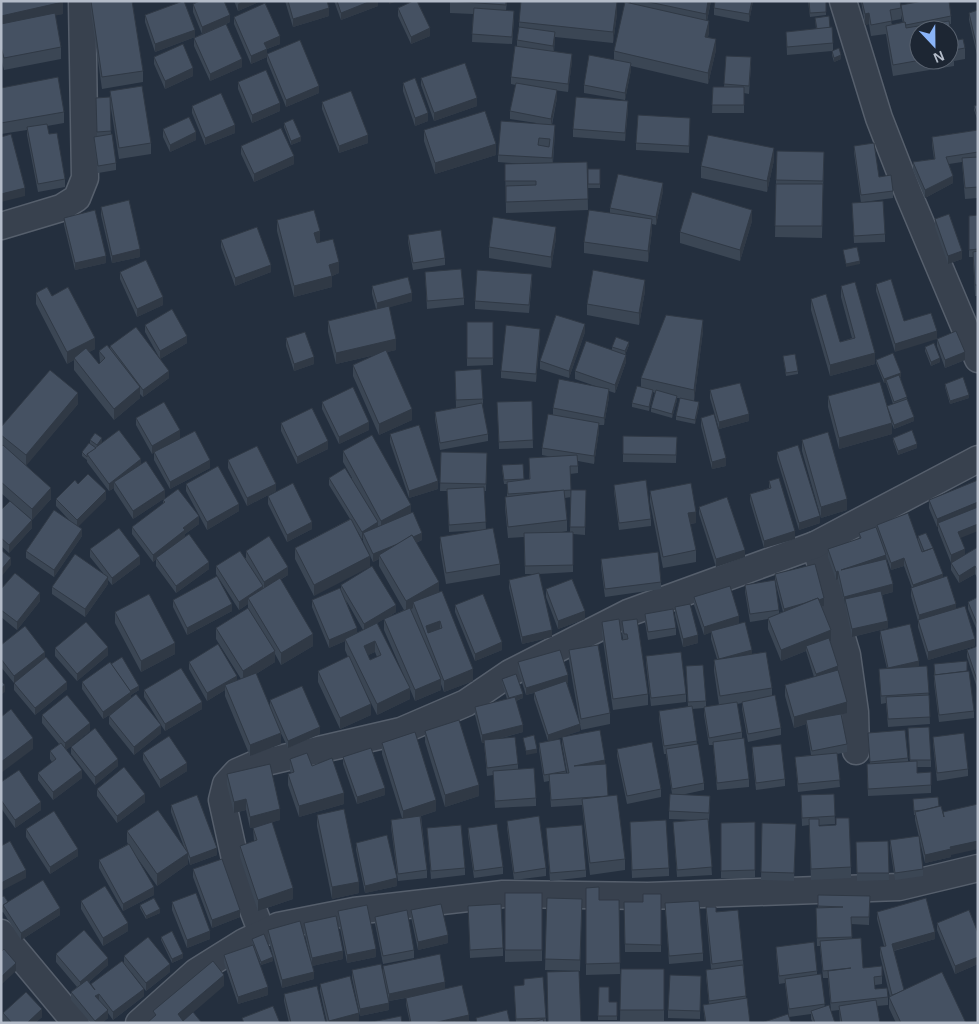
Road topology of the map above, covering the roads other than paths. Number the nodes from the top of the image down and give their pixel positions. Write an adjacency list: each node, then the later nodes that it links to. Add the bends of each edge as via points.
1 (82, 1): 3 (street, via 85,178 77,198 61,208)
2 (843, 1): 4 (street, via 879,118)
3 (1, 226)
4 (978, 359)
5 (978, 459): 6 (street)
6 (815, 545): 7 (street, via 847,655 855,712); 10 (street, via 628,613 510,673 466,703 401,731 253,765 237,772 226,784 222,800 237,868)
7 (856, 751)
8 (978, 868): 10 (street, via 899,887 648,896 503,894 354,911 278,926)
9 (1, 933): 11 (street)
10 (262, 933): 12 (street, via 196,972)
11 (76, 1023)
12 (139, 1023)

